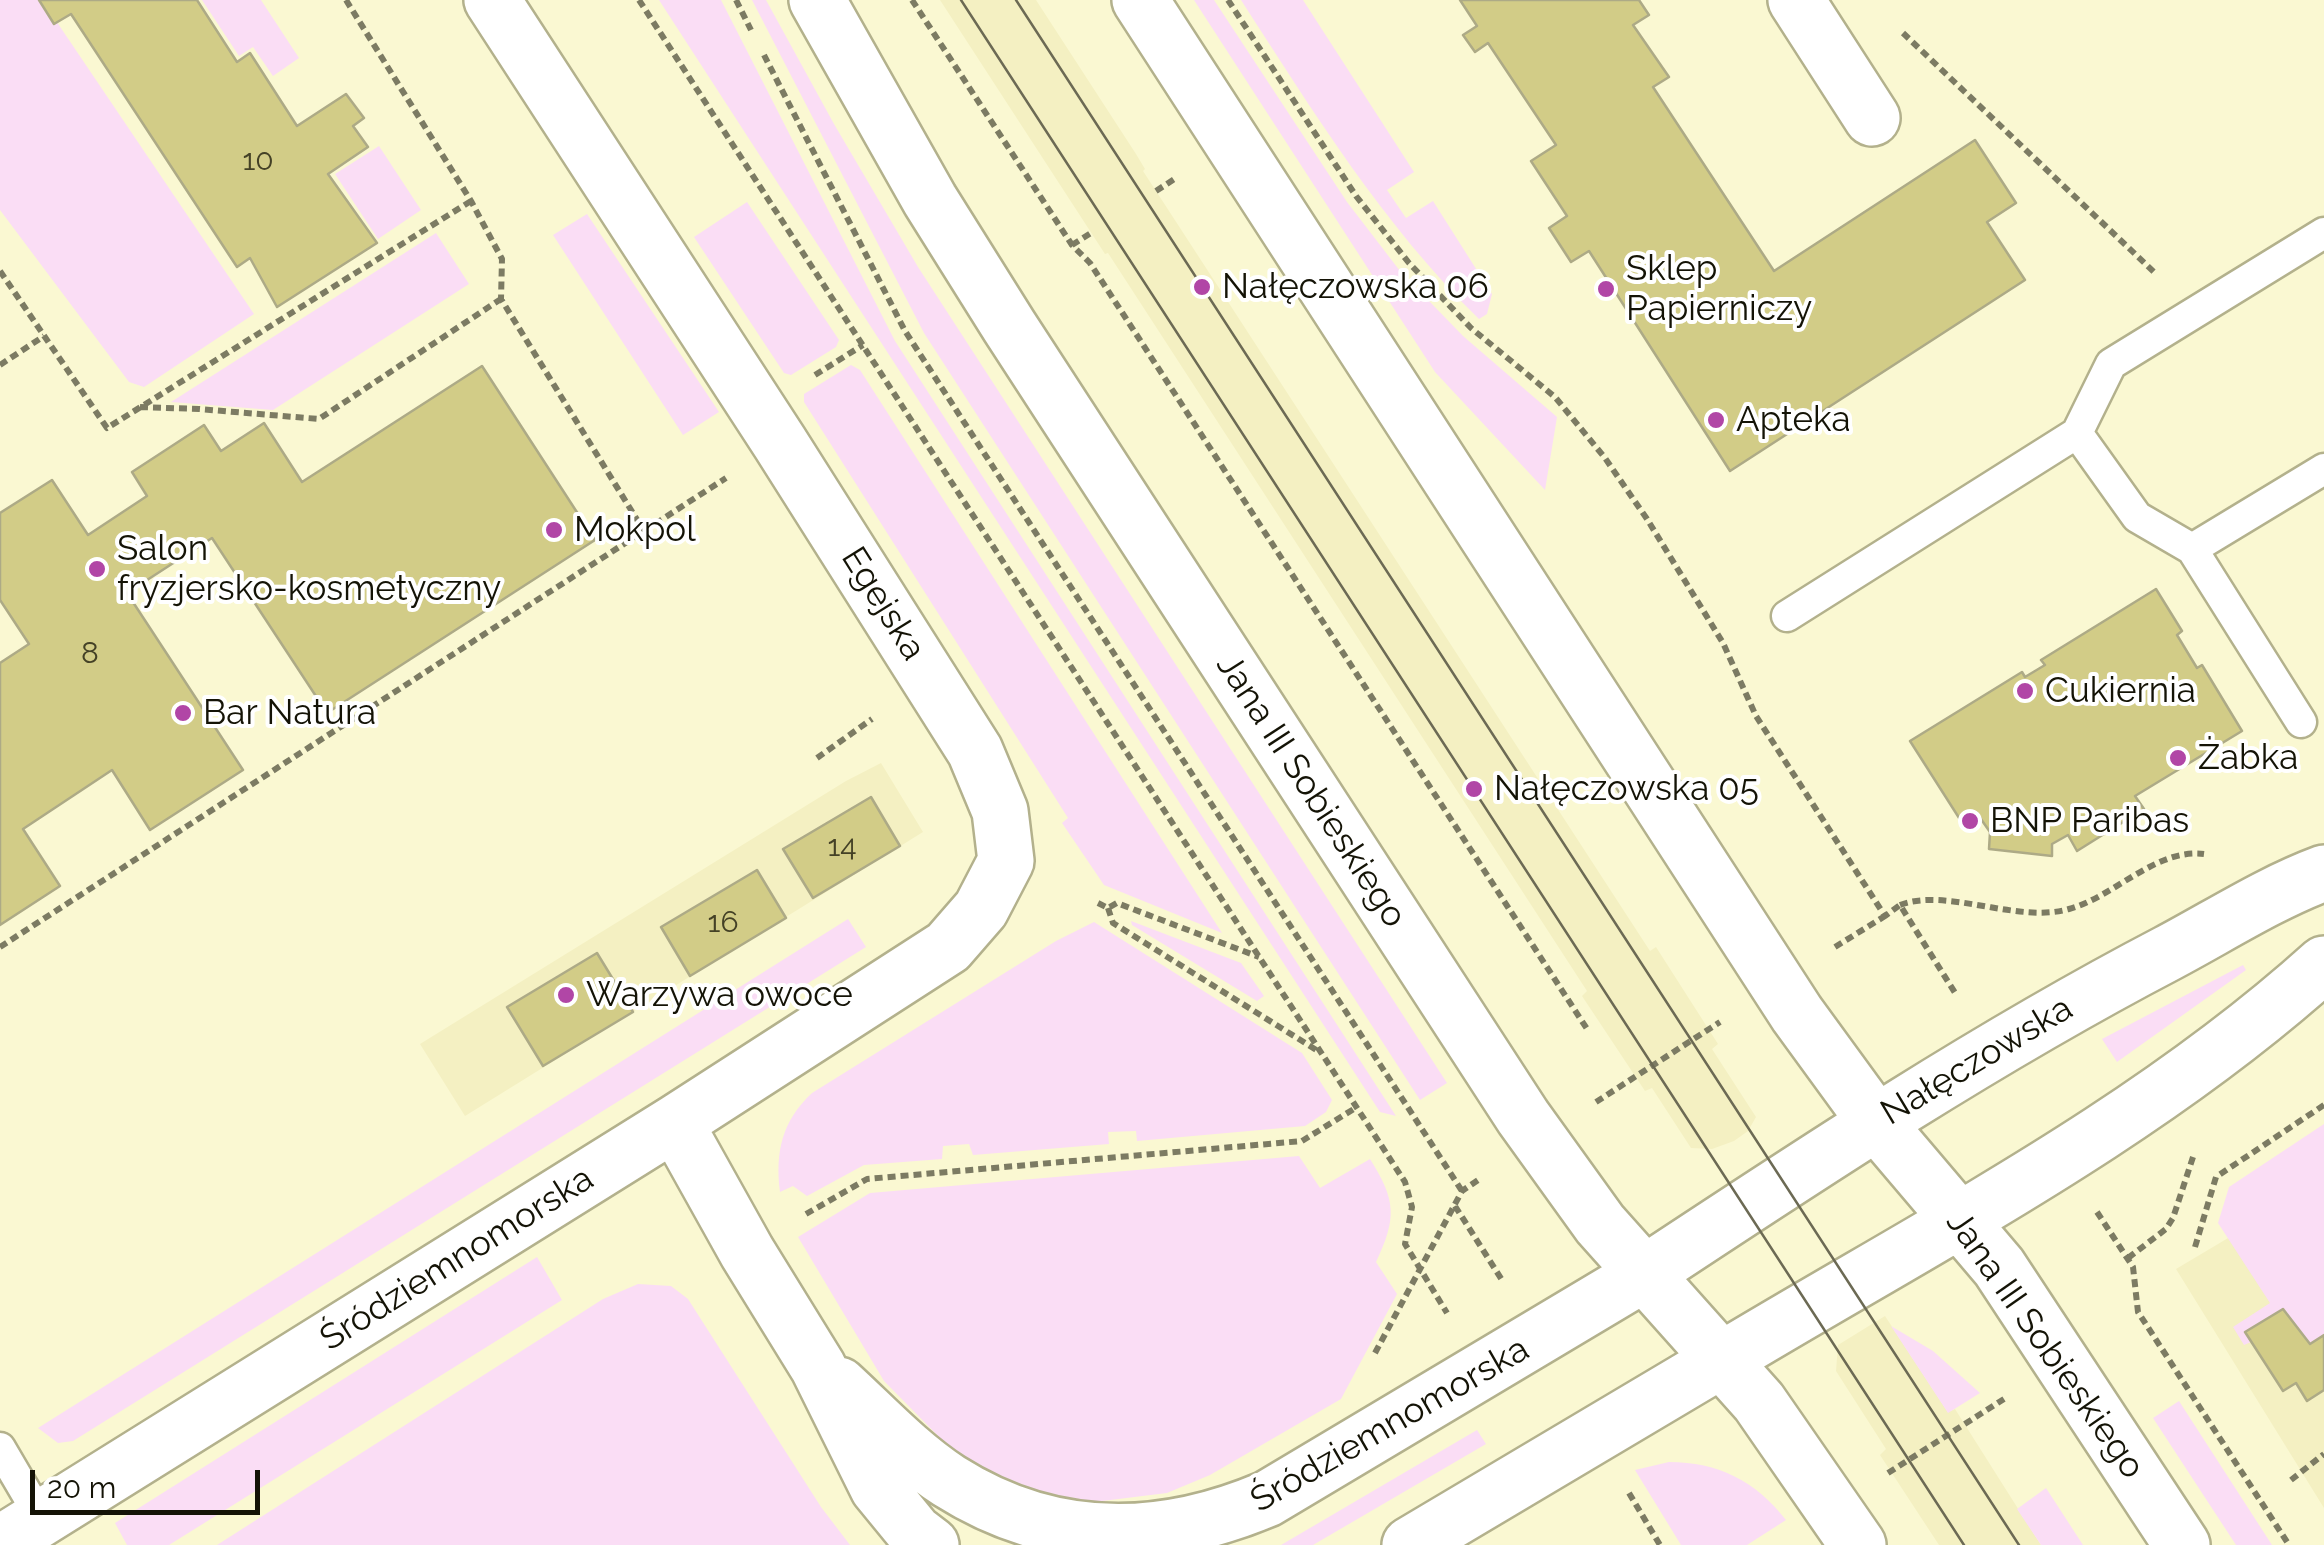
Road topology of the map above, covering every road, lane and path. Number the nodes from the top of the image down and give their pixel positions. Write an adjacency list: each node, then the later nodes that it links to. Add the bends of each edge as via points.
1 (346, 0): 16 (path)
2 (492, 0): 27 (street, Egejska)
3 (639, 0): 42 (path)
4 (736, 0): 11 (path)
5 (817, 0): 61 (street, Jana III Sobieskiego, via 990,296 1503,1088 1581,1200)
6 (912, 0): 19 (path)
7 (1140, 0): 51 (street, Jana III Sobieskiego, via 1797,1014)
8 (1228, 0): 39 (path, via 1346,182 1409,263 1471,328 1555,397 1605,458 1724,643 1756,716)
9 (1796, 0): 13 (street)
10 (1897, 27): 22 (path)
11 (754, 34)
12 (762, 52): 54 (path, via 905,331)
13 (1872, 118)
14 (1179, 176): 15 (path)
15 (1156, 191)
16 (471, 201): 21 (path, via 502,260); 25 (path)
17 (1091, 233): 19 (path)
18 (2324, 233): 22 (lane)
19 (1072, 246): 46 (path, via 1090,263)
20 (0, 272): 23 (path)
21 (502, 299): 25 (path, via 319,419); 29 (path)
22 (2196, 312): 26 (lane, via 2111,364)
23 (44, 336): 24 (path); 25 (path, via 106,428)
24 (0, 365)
25 (139, 407)
26 (2077, 433): 30 (lane, via 2137,517); 31 (lane)
27 (780, 443): 29 (path); 52 (street, Egejska, via 974,751 1000,811 1006,861 981,909 948,948)
28 (2324, 469): 30 (lane)
29 (644, 531): 41 (path)
30 (2192, 549): 33 (lane)
31 (1787, 616)
32 (874, 718): 34 (path)
33 (2301, 722)
34 (817, 758)
35 (2318, 875): 37 (path, via 2184,853 2070,909 2041,913 1922,899); 51 (street, Nałęczowska, via 2110,983)
36 (1098, 903): 38 (path)
37 (1900, 906): 39 (path); 44 (path)
38 (1108, 908): 42 (path, via 1117,903); 47 (path, via 1113,923)
39 (1885, 916): 40 (path)
40 (1843, 942)
41 (0, 947)
42 (1260, 958): 47 (path)
43 (2324, 964): 58 (street, via 2200,1064)
44 (1943, 974)
45 (1730, 1016): 48 (path)
46 (1590, 1032)
47 (1323, 1054): 50 (path)
48 (1610, 1093)
49 (2324, 1105): 59 (path, via 2216,1177)
50 (1357, 1107): 57 (path, via 1302,1141 867,1179 802,1216); 60 (path, via 1410,1194 1404,1244)
51 (1875, 1121): 58 (street, Jana III Sobieskiego); 61 (street, Nałęczowska)
52 (674, 1123): 66 (street, Śródziemnomorska); 73 (street, Śródziemnomorska)
53 (1492, 1171): 54 (path)
54 (1462, 1191): 56 (path)
55 (2092, 1204): 79 (path, via 2133,1267 2138,1312)
56 (1455, 1205): 60 (path); 62 (path)
57 (795, 1211)
58 (1960, 1218): 65 (street); 78 (street, Jana III Sobieskiego)
59 (2195, 1247)
60 (1420, 1270): 63 (path); 64 (path)
61 (1644, 1274): 65 (street, Jana III Sobieskiego); 66 (street, Śródziemnomorska, via 1268,1499 1206,1525 1135,1539 1048,1528 986,1504 945,1479)
62 (1506, 1286)
63 (1450, 1320)
64 (1374, 1356)
65 (1722, 1359): 75 (street); 77 (street, Jana III Sobieskiego, via 1760,1402)
66 (818, 1367): 74 (street, Śródziemnomorska, via 878,1488)
67 (1998, 1402): 70 (path)
68 (0, 1448): 73 (lane)
69 (2324, 1454): 71 (path)
70 (1881, 1478)
71 (2291, 1480)
72 (1624, 1485): 76 (path)
73 (20, 1531)
74 (931, 1545)
75 (1410, 1545)
76 (1660, 1545)
77 (1858, 1545)
78 (2182, 1545)
79 (2289, 1545)

